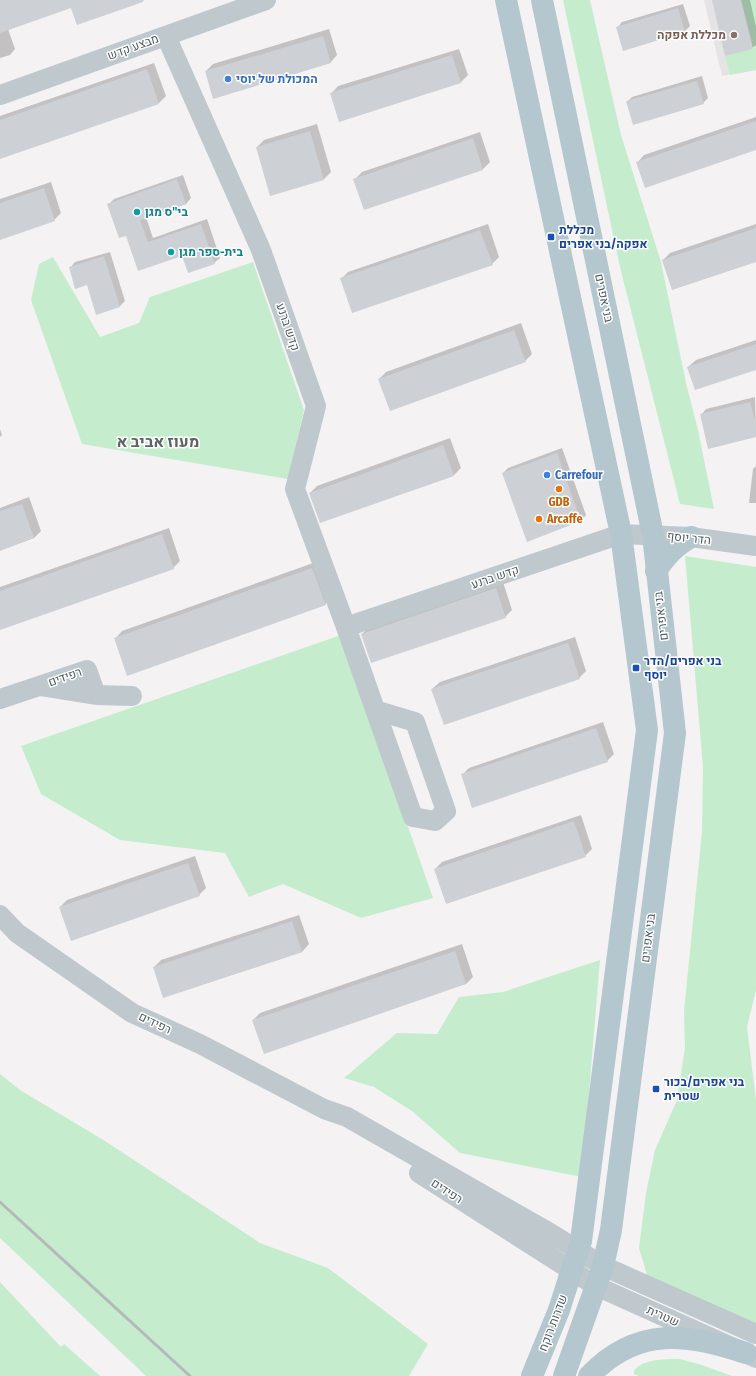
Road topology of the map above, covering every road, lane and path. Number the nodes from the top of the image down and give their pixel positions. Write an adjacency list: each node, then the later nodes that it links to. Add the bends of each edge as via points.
1 (266, 0): 4 (street, מבצע קדש)
2 (506, 0): 6 (main road)
3 (542, 0): 7 (main road, בני אפרים)
4 (166, 36): 5 (street, מבצע קדש); 11 (street, קדש ברנע, via 261,250 316,406 295,489)
5 (0, 95)
6 (621, 534): 7 (street, הדר יוסף); 11 (street, קדש ברנע); 16 (main road, via 647,730 584,1222)
7 (653, 535): 8 (street, הדר יוסף); 10 (main road, בני אפרים)
8 (691, 537): 9 (street, הדר יוסף); 10 (main road, via 675,546)
9 (756, 546)
10 (656, 572): 17 (main road, בני אפרים, via 675,733 611,1230)
11 (346, 627): 14 (street, קדש ברנע)
12 (132, 696): 13 (street, רפידים, via 96,695 87,670)
13 (0, 699)
14 (375, 710): 14 (street, קדש ברנע, via 413,817 435,821 446,811 415,722)
15 (0, 915): 16 (street, רפידים, via 17,933 132,1013 200,1044 324,1109 341,1123 527,1242)
16 (575, 1260): 17 (street, שטרית); 20 (main road, שדרות רוקח, via 559,1310)
17 (600, 1276): 18 (street, שטרית); 19 (street, שטרית); 21 (main road)
18 (756, 1334)
19 (751, 1355): 22 (main road, via 698,1339 662,1338 624,1350 601,1364)
20 (532, 1376)
21 (564, 1376)
22 (589, 1376)

